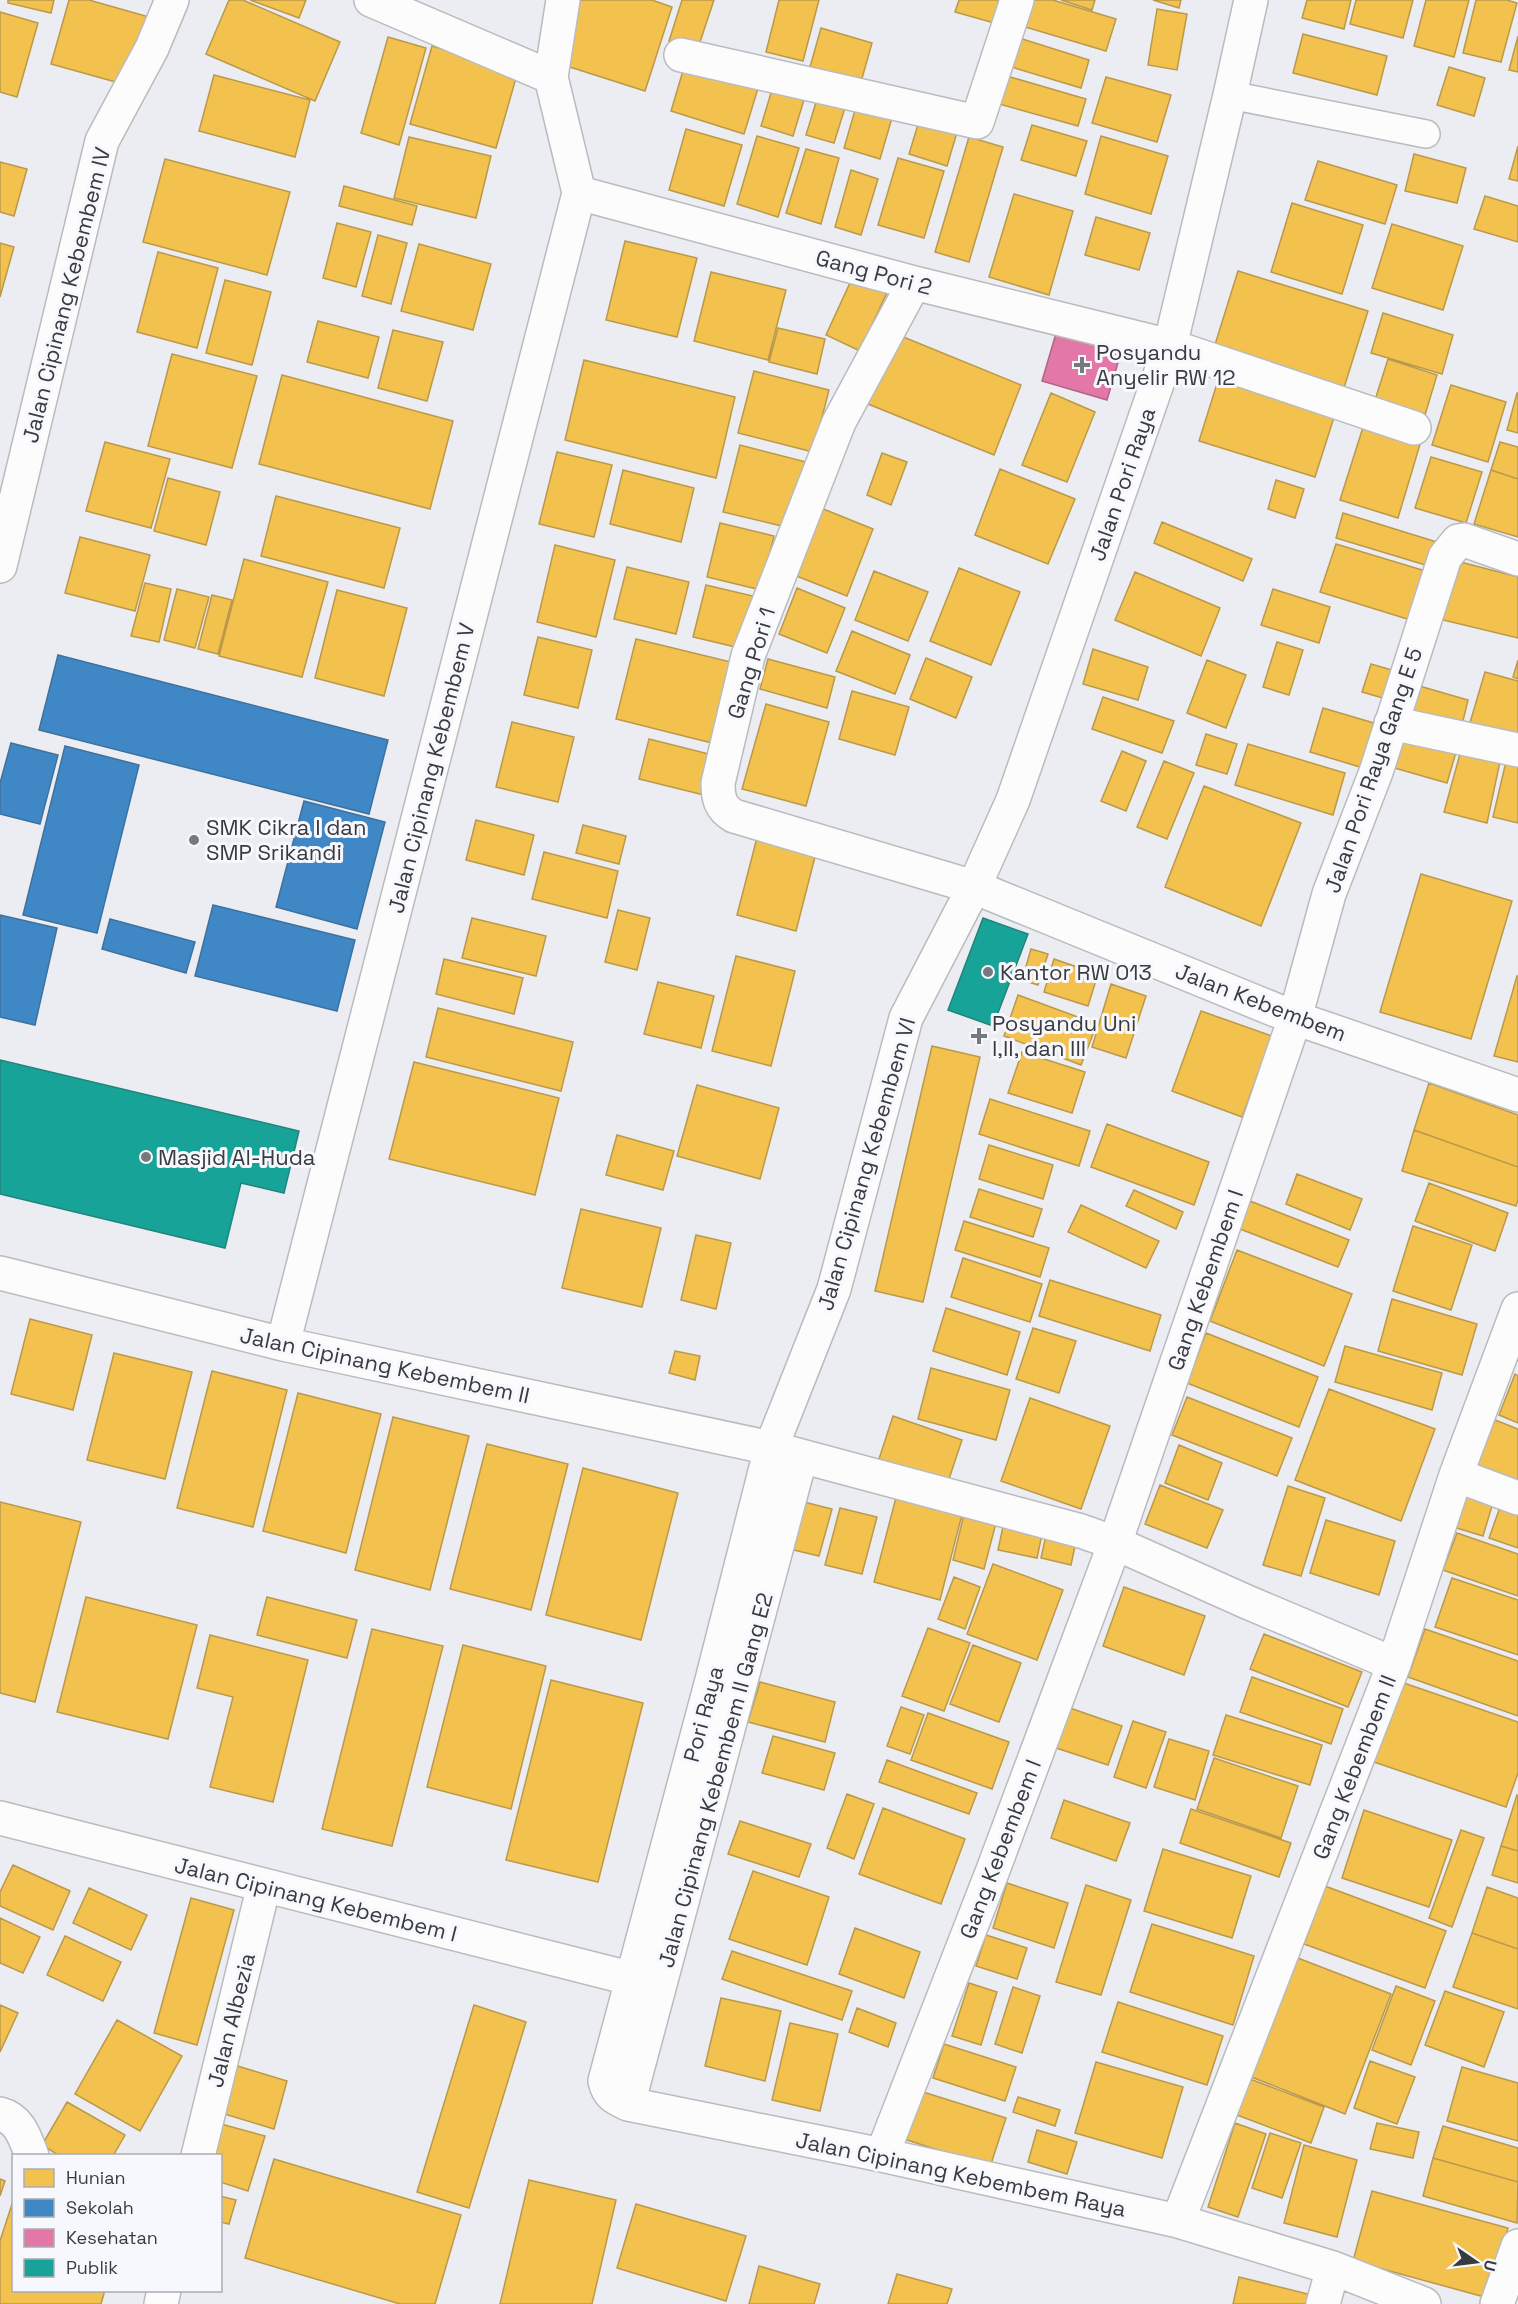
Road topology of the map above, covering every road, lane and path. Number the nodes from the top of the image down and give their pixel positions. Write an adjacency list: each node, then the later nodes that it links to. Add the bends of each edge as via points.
1 (172, 0): 15 (street, Jalan Cipinang Kebembem IV, via 152,48 102,141)
2 (371, 0): 7 (street)
3 (562, 0): 7 (street)
4 (1017, 0): 6 (street, via 977,122)
5 (1251, 0): 8 (street, Jalan Pori Raya)
6 (681, 55)
7 (550, 77): 10 (street)
8 (1230, 95): 9 (lane); 12 (street, Jalan Pori Raya)
9 (1426, 134)
10 (579, 193): 11 (street, Gang Pori 2); 23 (street, Jalan Cipinang Kebembem V)
11 (914, 283): 12 (street, Gang Pori 2); 18 (street, Gang Pori 1, via 839,422 748,656 718,783 718,798 724,810 734,816)
12 (1170, 346): 13 (street, Gang Pori 2); 18 (street, Jalan Pori Raya, via 1013,800)
13 (1414, 428)
14 (1518, 559): 16 (street, Jalan Pori Raya Gang E 5, via 1472,541 1458,541 1444,556)
15 (0, 566)
16 (1391, 723): 17 (street); 19 (street, Jalan Pori Raya Gang E 5, via 1329,894)
17 (1518, 750)
18 (974, 886): 19 (street, Jalan Kebembem); 24 (street, Jalan Cipinang Kebembem VI, via 906,1018)
19 (1294, 1017): 20 (street, Jalan Kebembem); 27 (street, Gang Kebembem I)
20 (1518, 1095)
21 (0, 1273): 23 (street, Jalan Cipinang Kebembem II)
22 (1518, 1309): 25 (street, Gang Kebembem II)
23 (283, 1344): 24 (street, Jalan Cipinang Kebembem II)
24 (786, 1452): 27 (street, Jalan Cipinang Kebembem II); 31 (street, Pori Raya, via 709,1692); 32 (street, Jalan Cipinang Kebembem II Gang E2)
25 (1456, 1475): 26 (street); 28 (street, Gang Kebembem II)
26 (1518, 1498)
27 (1115, 1543): 28 (street); 36 (street, Gang Kebembem I)
28 (1394, 1664): 37 (street, Gang Kebembem II)
29 (0, 1818): 30 (street, Jalan Cipinang Kebembem I)
30 (264, 1885): 31 (street, Jalan Cipinang Kebembem I); 35 (street, Jalan Albezia)
31 (633, 1979): 32 (street, Jalan Cipinang Kebembem Raya, via 605,2081 607,2091)
32 (628, 2104): 36 (street, Jalan Cipinang Kebembem Raya)
33 (0, 2114): 34 (street, via 10,2116 23,2132)
34 (31, 2154)
35 (198, 2154)
36 (882, 2155): 37 (street, Jalan Cipinang Kebembem Raya)
37 (1178, 2221): 39 (street, Jalan Cipinang Kebembem Raya)
38 (1518, 2246): 42 (street)
39 (1333, 2268): 40 (street); 41 (street, Jalan Cipinang Kebembem Raya)
40 (1323, 2304)
41 (1424, 2304)
42 (1497, 2304)

